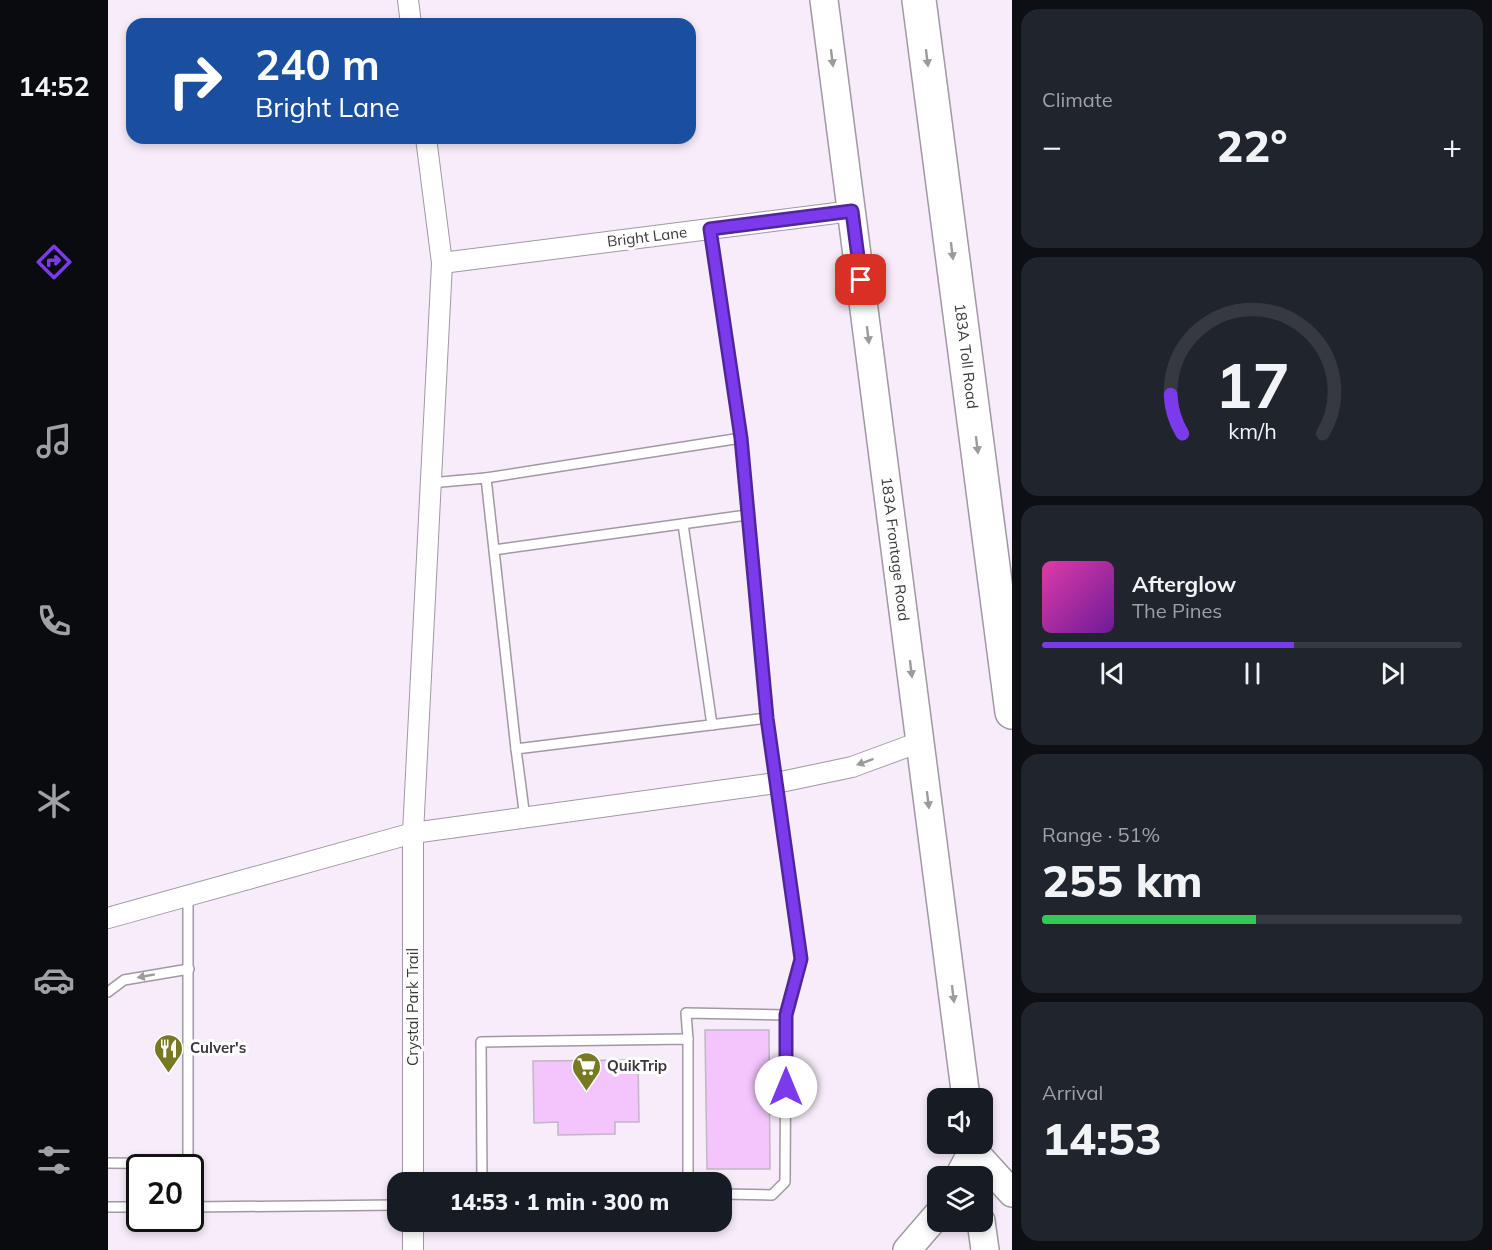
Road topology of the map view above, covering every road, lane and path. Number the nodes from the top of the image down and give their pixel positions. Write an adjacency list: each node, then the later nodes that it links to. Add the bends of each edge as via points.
1 (408, 0): 4 (street)
2 (824, 0): 6 (main road, 183A Frontage Road, one-way to 6)
3 (919, 0): 15 (highway, 183A Toll Road, one-way to 15)
4 (410, 18)
5 (427, 144): 8 (street, Crystal Park Trail)
6 (852, 211): 7 (street, Bright Lane); 18 (main road, 183A Frontage Road, one-way to 18)
7 (710, 229): 8 (street, Bright Lane); 9 (lane)
8 (442, 263): 11 (street, Crystal Park Trail)
9 (741, 438): 10 (lane); 12 (lane)
10 (486, 478): 11 (lane); 14 (lane)
11 (430, 483): 22 (street, Crystal Park Trail)
12 (747, 515): 13 (lane); 16 (lane)
13 (683, 524): 14 (lane); 17 (lane)
14 (494, 550): 19 (lane)
15 (1012, 712)
16 (767, 718): 17 (lane); 20 (lane)
17 (712, 725): 19 (lane)
18 (920, 742): 20 (street, one-way to 20, via 852,767); 29 (main road, 183A Frontage Road, one-way to 29)
19 (516, 749): 21 (lane)
20 (776, 783): 21 (street); 27 (lane, via 801,959)
21 (525, 818): 22 (street)
22 (413, 833): 23 (street); 34 (street, Crystal Park Trail)
23 (188, 895): 24 (street); 25 (lane)
24 (108, 918)
25 (189, 969): 26 (lane, one-way to 26, via 124,980); 30 (lane)
26 (108, 992)
27 (786, 1015): 28 (lane, via 686,1013); 38 (lane, via 785,1182 772,1195)
28 (688, 1039): 35 (lane, via 481,1042); 36 (lane)
29 (965, 1088)
30 (188, 1154)
31 (974, 1156): 37 (main road)
32 (108, 1163): 33 (lane)
33 (126, 1163)
34 (413, 1172)
35 (482, 1172)
36 (688, 1172)
37 (1012, 1193)
38 (732, 1194)
39 (387, 1205): 42 (lane)
40 (108, 1207): 41 (lane)
41 (126, 1207)
42 (204, 1207)
43 (927, 1227): 47 (main road)
44 (413, 1232): 46 (street)
45 (983, 1232): 48 (main road)
46 (413, 1250)
47 (907, 1250)
48 (985, 1250)

